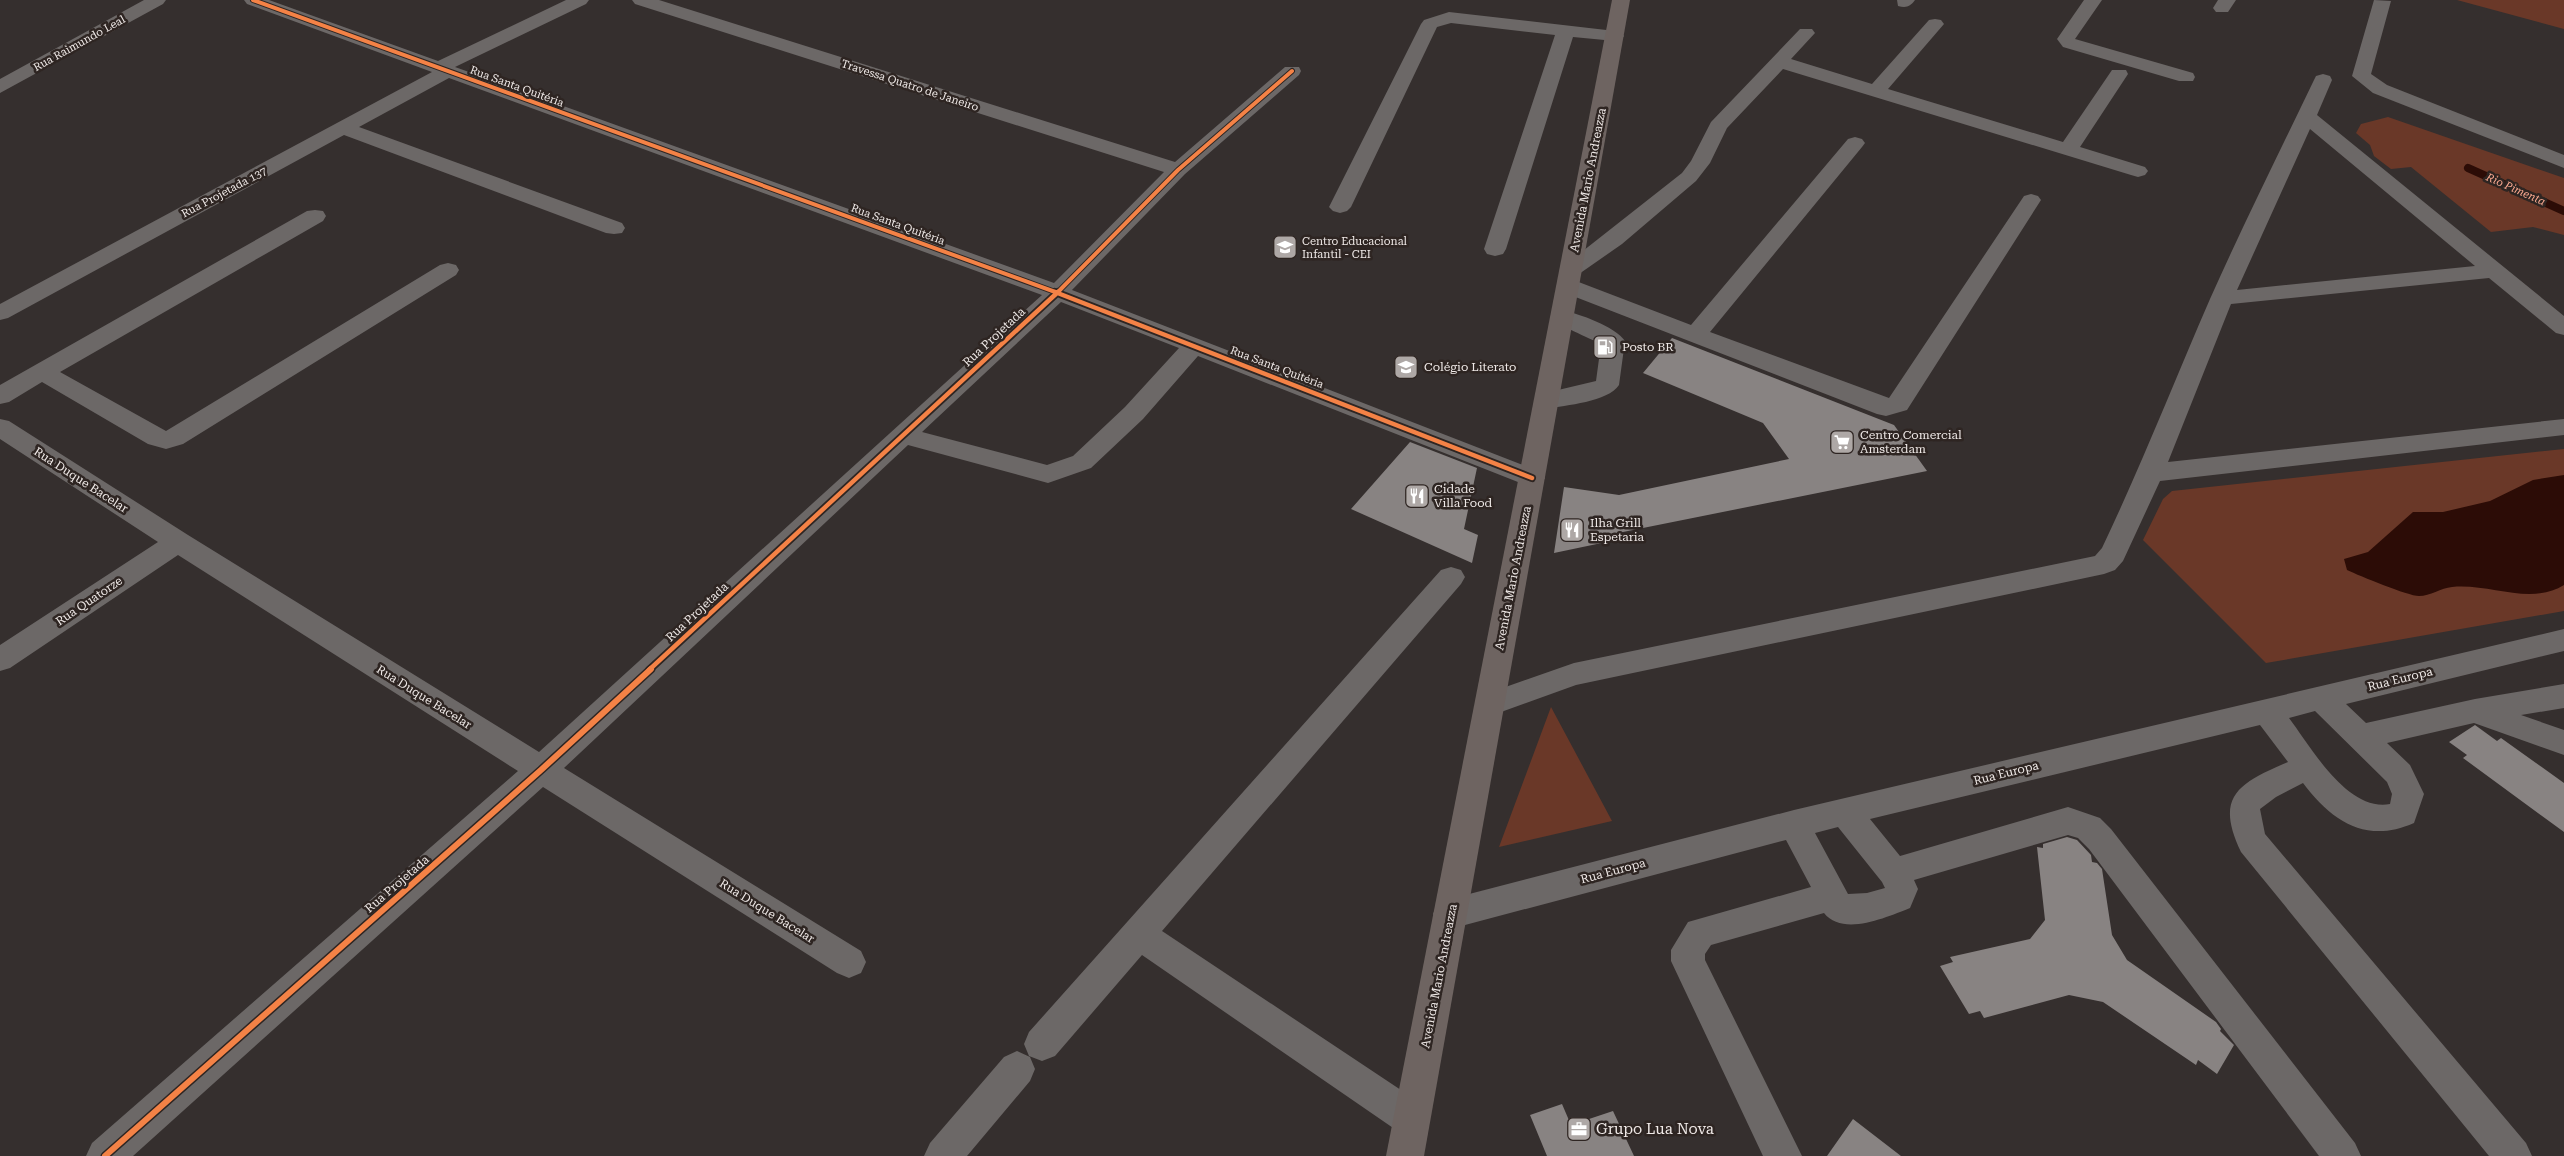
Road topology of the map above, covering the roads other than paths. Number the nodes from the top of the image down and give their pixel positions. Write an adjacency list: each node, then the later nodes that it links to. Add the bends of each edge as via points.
1 (158, 0): 18 (street, Rua Raimundo Leal)
2 (253, 0): 13 (street, Rua Santa Quitéria)
3 (580, 0): 13 (street, Rua Projetada 137)
4 (641, 0): 25 (street, Travessa Quatro de Janeiro)
5 (1621, 0): 11 (main road, Avenida Mario Andreazza)
6 (2093, 0): 16 (street, via 2066,40 2068,43)
7 (2382, 1): 24 (street, via 2361,76 2380,89)
8 (1935, 24): 19 (street)
9 (1566, 29): 11 (street); 28 (street, via 1449,17 1430,24); 31 (street)
10 (1806, 33): 12 (street)
11 (1615, 36): 34 (main road, Avenida Mario Andreazza)
12 (1780, 62): 19 (street); 34 (street, via 1718,126 1700,163 1688,177)
13 (443, 70): 21 (street, Rua Projetada 137); 35 (street, Rua Santa Quitéria)
14 (1292, 71): 25 (street, Rua Projetada)
15 (2119, 74): 23 (street)
16 (2186, 77)
17 (2323, 80): 20 (street)
18 (0, 87)
19 (1876, 91): 23 (street)
20 (2306, 116): 33 (street); 36 (street)
21 (344, 128): 30 (street); 37 (street, Rua Projetada 137)
22 (1855, 143): 40 (street)
23 (2068, 150): 26 (street)
24 (2564, 162)
25 (1178, 170): 35 (street, Rua Projetada)
26 (2138, 171)
27 (2031, 200): 40 (street, via 1898,404 1892,408)
28 (1340, 207)
29 (315, 216): 42 (street)
30 (614, 228)
31 (1495, 249)
32 (448, 270): 42 (street, via 174,438 156,438)
33 (2494, 271): 36 (street); 39 (street)
34 (1569, 278): 38 (main road, Avenida Mario Andreazza); 40 (street)
35 (1057, 293): 41 (street, Rua Santa Quitéria); 47 (street, Rua Projetada)
36 (2222, 298): 48 (street)
37 (0, 312)
38 (1562, 317): 44 (main road, Avenida Mario Andreazza); 44 (street, via 1613,341 1607,385 1596,391)
39 (2564, 328)
40 (1695, 335)
41 (1194, 346): 47 (street, via 1134,413 1082,462 1048,474); 49 (street, Rua Santa Quitéria)
42 (42, 372): 43 (street)
43 (0, 396)
44 (1546, 401): 49 (main road, Avenida Mario Andreazza)
45 (0, 427): 50 (street, Rua Duque Bacelar)
46 (2564, 427): 48 (street)
47 (903, 435): 62 (street, Rua Projetada)
48 (2150, 473): 56 (street, via 2112,554 2104,563 2094,567 1574,674)
49 (1532, 478): 56 (main road, Avenida Mario Andreazza)
50 (178, 542): 53 (street, Rua Quatorze); 62 (street, Rua Duque Bacelar)
51 (1451, 577): 68 (street)
52 (2564, 640): 55 (street, Rua Europa)
53 (0, 660)
54 (2564, 696): 58 (street)
55 (2320, 698): 57 (street, Rua Europa); 59 (street)
56 (1490, 704): 67 (main road, Avenida Mario Andreazza)
57 (2267, 710): 61 (street); 63 (street, Rua Europa)
58 (2474, 711): 59 (street); 60 (street)
59 (2353, 730): 61 (street, via 2405,784 2408,794 2404,813 2393,819 2379,820 2354,811 2330,795)
60 (2564, 743)
61 (2309, 767): 78 (street, via 2255,793 2246,805 2246,825 2252,842)
62 (541, 770): 69 (street, Rua Duque Bacelar); 73 (street, Rua Projetada)
63 (1845, 812): 64 (street, Rua Europa); 65 (street)
64 (1794, 824): 66 (street); 67 (street, Rua Europa)
65 (1894, 872): 66 (street, via 1902,889 1898,898 1847,911 1837,905); 77 (street, via 2068,821 2089,828)
66 (1832, 896): 76 (street, via 1700,932 1688,950 1688,961)
67 (1450, 914): 72 (main road, Avenida Mario Andreazza)
68 (1137, 934): 70 (street); 72 (street)
69 (850, 962)
70 (1042, 1044)
71 (1017, 1069): 74 (street)
72 (1412, 1119): 75 (main road, Avenida Mario Andreazza)
73 (105, 1156)
74 (942, 1156)
75 (1405, 1156)
76 (1783, 1156)
77 (2342, 1156)
78 (2512, 1156)

